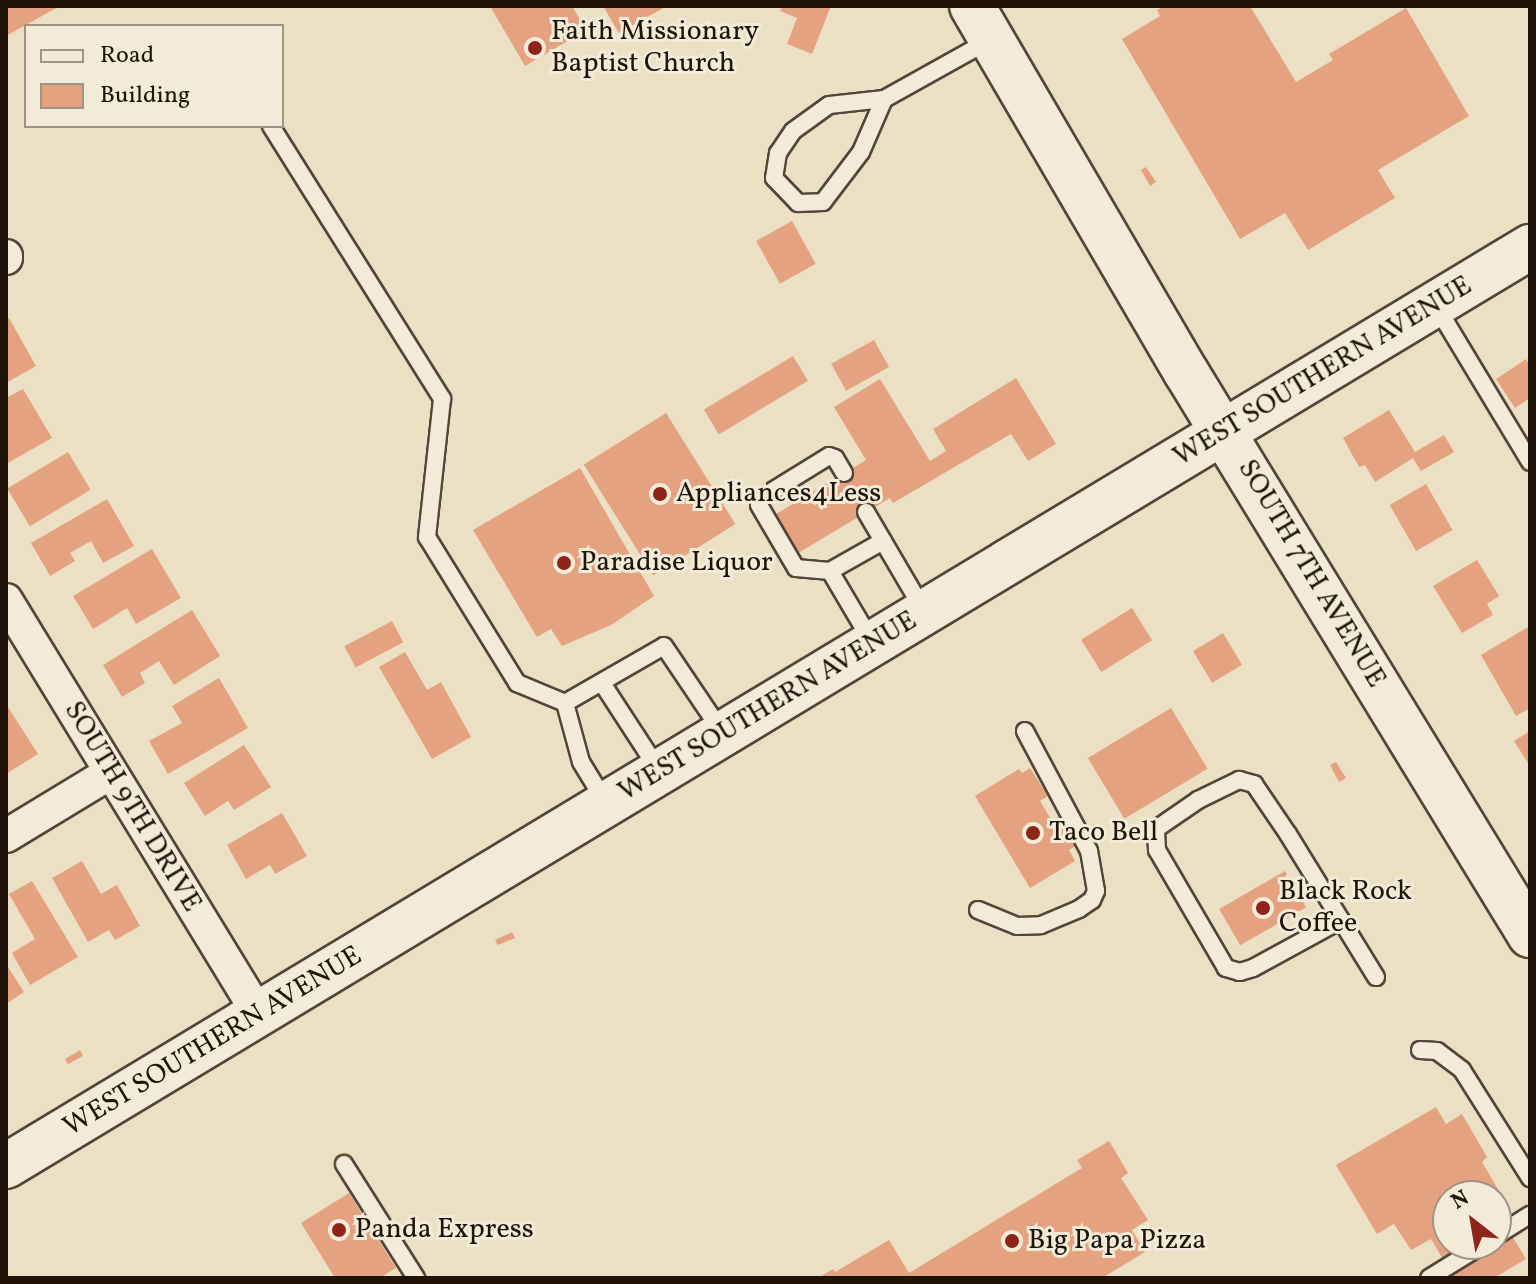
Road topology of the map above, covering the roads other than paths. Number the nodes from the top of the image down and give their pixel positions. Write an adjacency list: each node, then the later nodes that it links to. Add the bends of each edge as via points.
1 (982, 22): 2 (lane); 6 (main road, SOUTH 7TH AVENUE)
2 (884, 99): 2 (lane, via 829,105 793,131 778,153 774,178 798,203 823,202 861,152)
3 (272, 128): 16 (lane, via 442,399 427,537 517,683)
4 (1530, 247): 5 (main road, WEST SOUTHERN AVENUE)
5 (1435, 305): 6 (main road, WEST SOUTHERN AVENUE); 7 (lane)
6 (1224, 432): 13 (main road, WEST SOUTHERN AVENUE); 25 (main road, SOUTH 7TH AVENUE)
7 (1530, 462)
8 (844, 473): 11 (lane, via 829,456 761,498 759,505 796,568)
9 (866, 512): 10 (lane)
10 (883, 541): 11 (lane); 13 (lane)
11 (830, 571): 14 (lane)
12 (6, 600): 20 (street, SOUTH 9TH DRIVE)
13 (925, 613): 14 (main road, WEST SOUTHERN AVENUE)
14 (873, 644): 18 (main road, WEST SOUTHERN AVENUE)
15 (602, 683): 16 (lane); 18 (lane, via 664,646); 19 (lane)
16 (565, 703): 21 (lane, via 581,762)
17 (1025, 731): 23 (lane, via 1089,851 1096,891 1079,909 1041,925 1017,926)
18 (724, 734): 19 (main road, WEST SOUTHERN AVENUE)
19 (660, 772): 21 (main road, WEST SOUTHERN AVENUE)
20 (110, 773): 22 (street); 27 (street, SOUTH 9TH DRIVE)
21 (607, 804): 27 (main road, WEST SOUTHERN AVENUE)
22 (6, 836)
23 (978, 910)
24 (1341, 920): 24 (lane, via 1253,968 1226,968 1157,850 1156,829 1239,780 1254,784); 26 (lane)
25 (1530, 935)
26 (1376, 977)
27 (259, 1015): 30 (main road, WEST SOUTHERN AVENUE)
28 (1420, 1050): 31 (lane, via 1437,1051 1462,1070)
29 (344, 1164): 35 (lane)
30 (6, 1166)
31 (1530, 1178)
32 (1530, 1215): 33 (lane)
33 (1512, 1226)
34 (1458, 1260): 36 (lane)
35 (416, 1278)
36 (1429, 1278)

